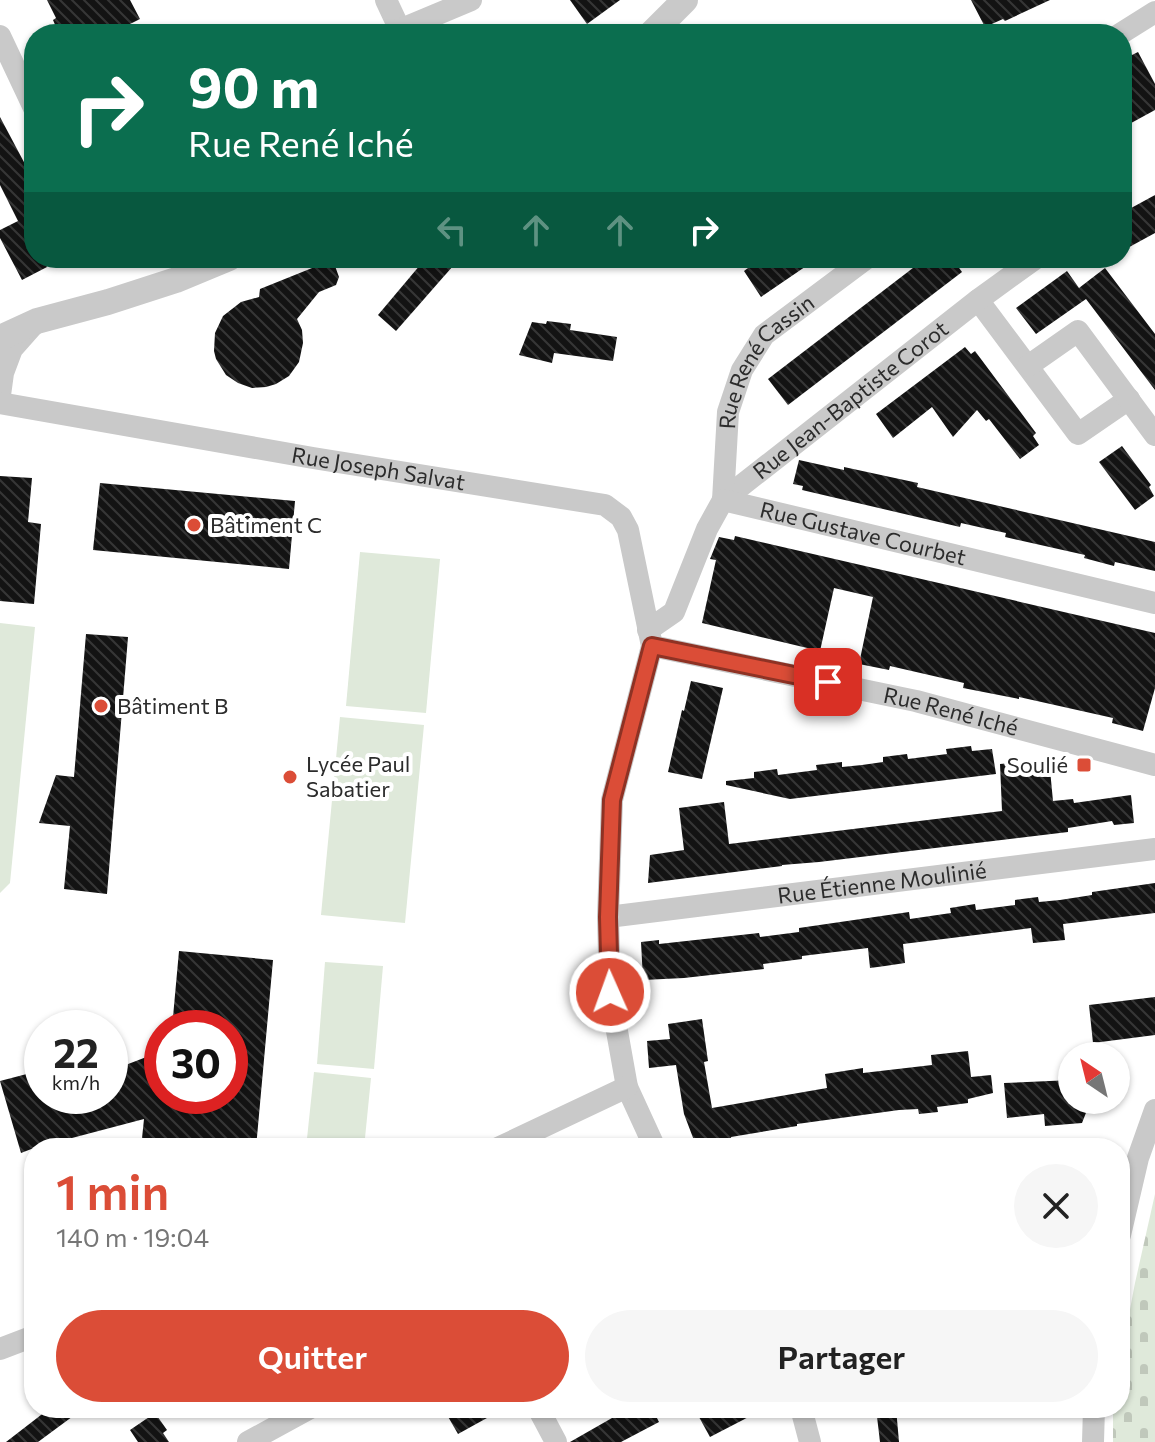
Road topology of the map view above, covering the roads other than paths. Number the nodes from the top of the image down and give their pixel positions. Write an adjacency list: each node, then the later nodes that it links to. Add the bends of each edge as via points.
1 (386, 0): 5 (street)
2 (471, 0): 6 (street)
3 (685, 0): 7 (street)
4 (1155, 12): 8 (street)
5 (393, 24)
6 (414, 24)
7 (661, 24)
8 (1132, 26)
9 (0, 36): 10 (street)
10 (24, 87)
11 (204, 268): 16 (street)
12 (854, 268): 23 (street, Rue René Cassin, via 764,335 742,370 728,412)
13 (1016, 268): 14 (street, Rue Jean-Baptiste Corot)
14 (978, 300): 18 (street); 23 (street, Rue Jean-Baptiste Corot)
15 (0, 318): 16 (street)
16 (37, 321): 17 (street); 19 (street, via 12,349)
17 (0, 338)
18 (1028, 366): 20 (street, via 1078,331); 20 (street, via 1078,434)
19 (0, 395)
20 (1129, 399): 22 (street)
21 (0, 403): 25 (street, Rue Joseph Salvat, via 605,505 628,530)
22 (1155, 435)
23 (723, 500): 24 (street, Rue Gustave Courbet); 25 (street, via 674,612)
24 (1155, 603)
25 (650, 638): 26 (street, Rue René Iché); 28 (street, via 612,800)
26 (1155, 765)
27 (1155, 849): 28 (street, Rue Étienne Moulinié)
28 (608, 917): 29 (street, via 610,992)
29 (627, 1087): 31 (street); 32 (street)
30 (1155, 1110): 33 (street)
31 (519, 1138)
32 (650, 1138)
33 (1130, 1156)
34 (24, 1340): 35 (street)
35 (0, 1349)
36 (292, 1418): 40 (street)
37 (543, 1418): 41 (street)
38 (804, 1418): 42 (street)
39 (1094, 1418): 43 (street)
40 (248, 1442)
41 (556, 1442)
42 (810, 1442)
43 (1093, 1442)

